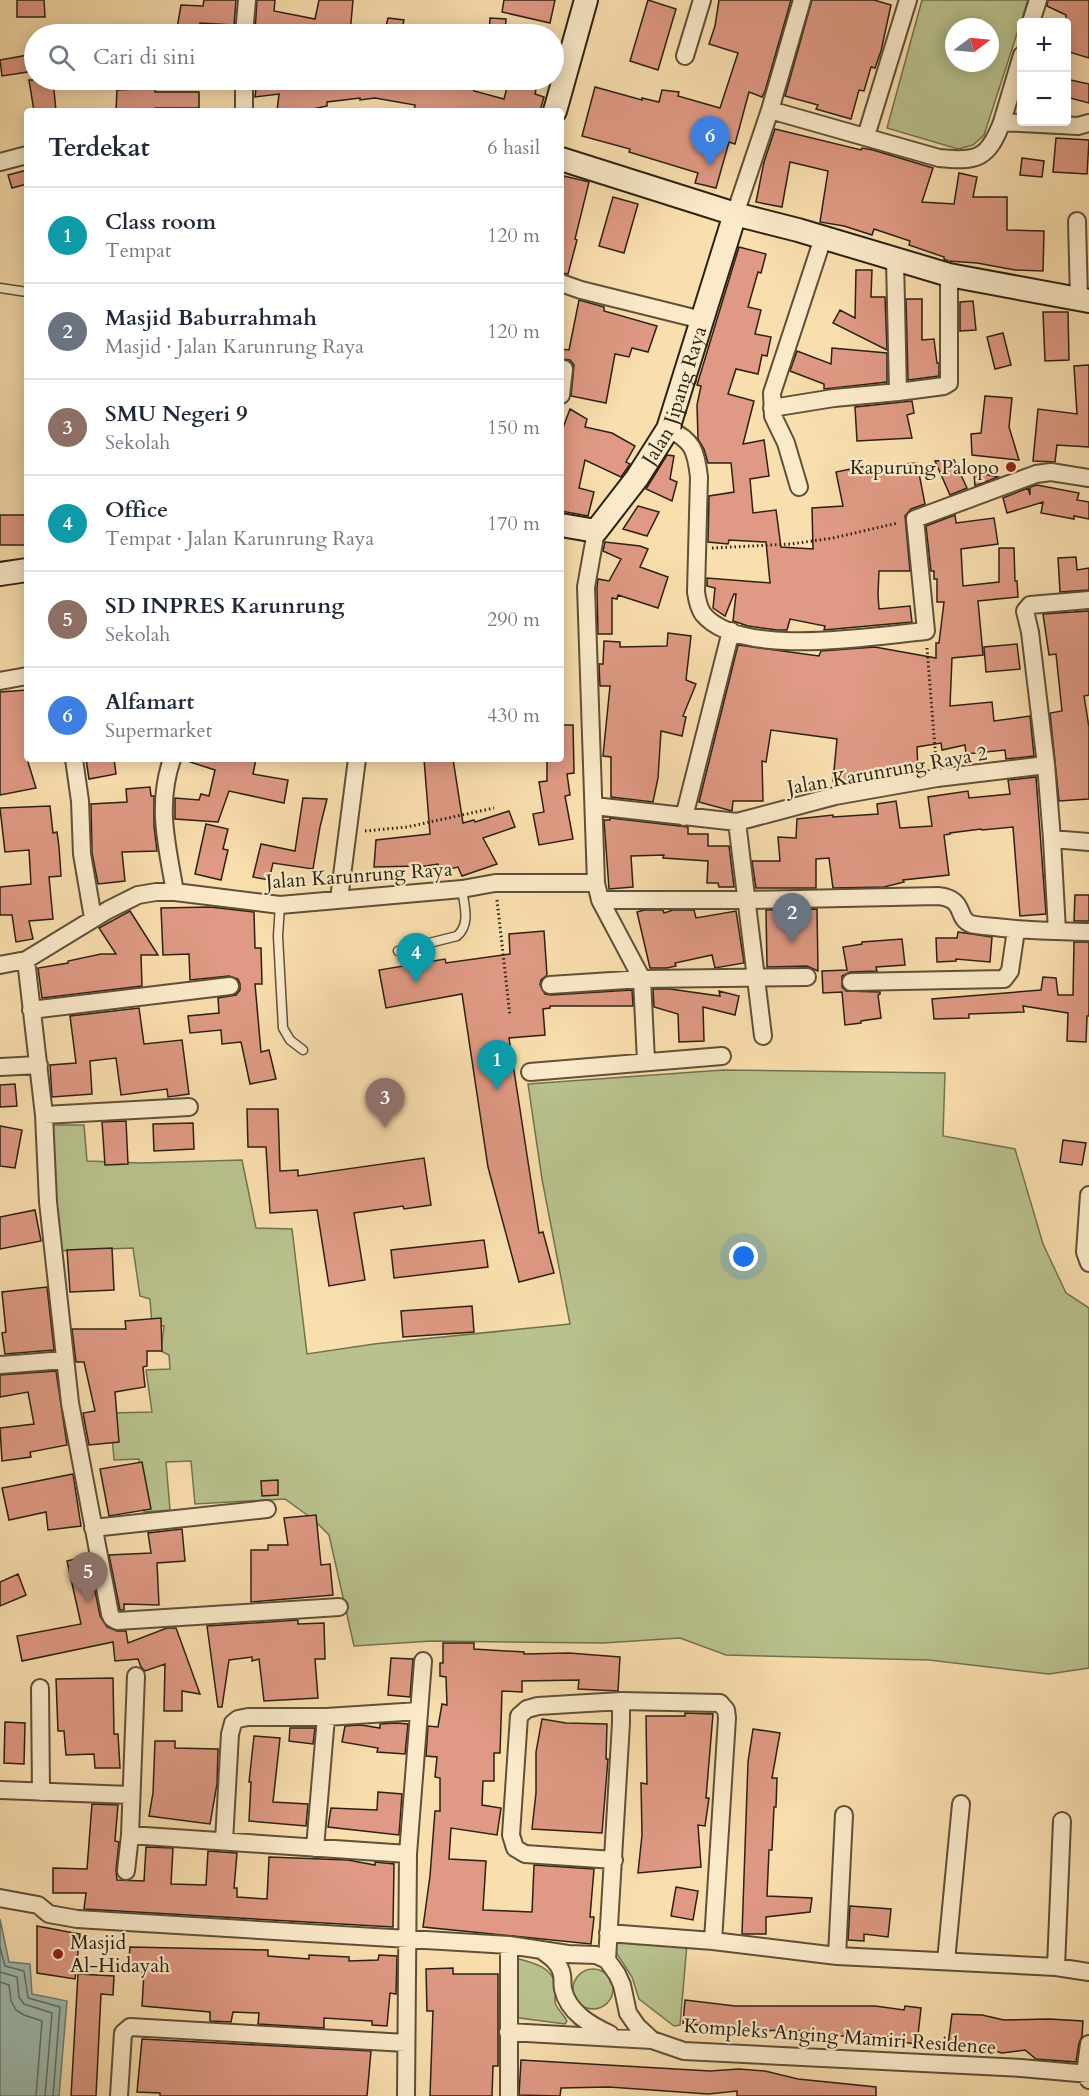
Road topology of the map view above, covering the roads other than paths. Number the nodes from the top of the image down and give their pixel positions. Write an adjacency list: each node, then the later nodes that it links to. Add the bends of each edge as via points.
1 (247, 0): 8 (street)
2 (585, 0): 10 (street)
3 (702, 0): 9 (street)
4 (802, 0): 16 (street)
5 (908, 0): 19 (street)
6 (1038, 0): 7 (street)
7 (1032, 18)
8 (245, 24)
9 (685, 56)
10 (564, 57)
11 (1017, 72): 17 (street)
12 (244, 90): 14 (street)
13 (557, 90): 15 (street)
14 (244, 108)
15 (555, 108)
16 (770, 110): 19 (street); 23 (street)
17 (1002, 122): 18 (street, via 1078,126); 19 (street, via 991,148 973,158 939,158)
18 (1089, 123)
19 (866, 136)
20 (24, 156): 22 (street)
21 (564, 160): 23 (street)
22 (0, 162)
23 (735, 214): 25 (street); 32 (street, Jalan Jipang Raya)
24 (1077, 221): 31 (street)
25 (823, 238): 26 (street); 34 (street, via 775,382)
26 (895, 260): 27 (street); 33 (street)
27 (949, 275): 31 (street); 33 (street, via 949,383)
28 (564, 284): 32 (street)
29 (0, 288): 30 (lane)
30 (24, 292)
31 (1084, 300)
32 (702, 320): 35 (street, Jalan Jipang Raya)
33 (898, 392): 34 (street)
34 (772, 408): 37 (street)
35 (668, 429): 39 (street, Jalan Jipang Raya); 43 (street, via 682,435 697,460 698,603 703,614)
36 (1089, 478): 43 (street, via 1051,472 1036,474 915,519 926,631 811,642 781,642)
37 (799, 487)
38 (564, 526): 39 (street)
39 (596, 531): 50 (street, via 586,587)
40 (24, 570): 41 (street)
41 (0, 574)
42 (1089, 600): 49 (street, via 1030,604 1025,611)
43 (731, 631): 51 (street)
44 (24, 677): 45 (street)
45 (0, 681)
46 (74, 762): 62 (street, via 82,854)
47 (171, 762): 57 (street, via 163,817)
48 (357, 762): 58 (street)
49 (1046, 765): 52 (street, Jalan Karunrung Raya 2, via 835,796); 53 (street)
50 (594, 806): 51 (street); 55 (street)
51 (684, 817): 52 (street)
52 (737, 822): 60 (street)
53 (1052, 839): 54 (street); 64 (street)
54 (1089, 842)
55 (596, 883): 56 (street, Jalan Karunrung Raya, via 495,883); 59 (street)
56 (462, 889): 58 (street, Jalan Karunrung Raya); 66 (lane, via 464,930 457,936)
57 (175, 892): 61 (street, Jalan Karunrung Raya); 62 (street, Jalan Karunrung Raya, via 138,895)
58 (339, 899): 61 (street, Jalan Karunrung Raya)
59 (600, 900): 60 (street); 71 (street)
60 (746, 900): 63 (street, via 949,897 970,924); 69 (street)
61 (280, 905): 77 (lane, via 283,1028)
62 (93, 918): 67 (street, Jalan Karunrung Raya)
63 (1016, 930): 64 (street); 72 (street, via 1010,970 1004,979)
64 (1057, 931): 65 (street)
65 (1089, 932)
66 (398, 951)
67 (26, 960): 68 (street, Jalan Karunrung Raya); 75 (street)
68 (0, 965)
69 (756, 977): 70 (street); 71 (street); 76 (street)
70 (807, 977)
71 (642, 978): 73 (street); 79 (street)
72 (851, 982)
73 (550, 985)
74 (230, 986): 75 (street)
75 (31, 1010): 80 (street)
76 (763, 1036)
77 (303, 1050)
78 (722, 1056): 79 (street)
79 (646, 1061): 82 (street)
80 (39, 1065): 81 (street); 84 (street)
81 (0, 1067)
82 (530, 1072)
83 (189, 1107): 84 (street)
84 (44, 1115): 88 (street, via 48,1202)
85 (1089, 1195): 86 (street)
86 (1088, 1213): 87 (street, via 1085,1252)
87 (1089, 1263)
88 (66, 1360): 89 (street); 91 (street)
89 (0, 1365)
90 (267, 1509): 91 (street)
91 (93, 1528): 92 (street, via 108,1607 117,1621)
92 (339, 1607)
93 (423, 1661): 97 (street)
94 (136, 1676): 101 (street)
95 (40, 1688): 100 (street)
96 (621, 1701): 109 (street); 109 (street, via 531,1707 519,1716 511,1835 515,1848 525,1854); 114 (street, via 720,1703 726,1710)
97 (419, 1711): 98 (street); 108 (street)
98 (326, 1717): 106 (street, via 248,1717 233,1723); 107 (street)
99 (0, 1790): 100 (street)
100 (41, 1792): 101 (street)
101 (130, 1795): 105 (street)
102 (961, 1804): 119 (street)
103 (844, 1815): 117 (street)
104 (1062, 1821): 120 (street)
105 (130, 1835): 106 (street); 110 (street)
106 (224, 1841): 107 (street)
107 (315, 1848): 108 (street)
108 (408, 1854): 113 (street)
109 (614, 1860): 112 (street)
110 (126, 1871)
111 (0, 1898): 113 (street, via 38,1905 49,1914 76,1919)
112 (608, 1933): 114 (street); 118 (street)
113 (407, 1938): 115 (street); 125 (street)
114 (713, 1941): 117 (street)
115 (509, 1945): 116 (street); 122 (street)
116 (541, 1950): 118 (street, via 596,1955); 123 (street, via 555,1960 568,2002 577,2013 596,2028)
117 (837, 1956): 119 (street)
118 (607, 1960): 124 (street, Kompleks Anging Mamiri Residence, via 622,1985 628,2013)
119 (946, 1961): 120 (street)
120 (1056, 1967): 121 (street)
121 (1089, 1972)
122 (508, 2032): 123 (street); 130 (street)
123 (620, 2038): 124 (street)
124 (652, 2040): 127 (street, Kompleks Anging Mamiri Residence, via 684,2051)
125 (406, 2043): 128 (street, via 130,2027 123,2033); 129 (street)
126 (1089, 2044): 127 (street, Kompleks Anging Mamiri Residence)
127 (1088, 2076)
128 (119, 2096)
129 (406, 2096)
130 (509, 2096)

